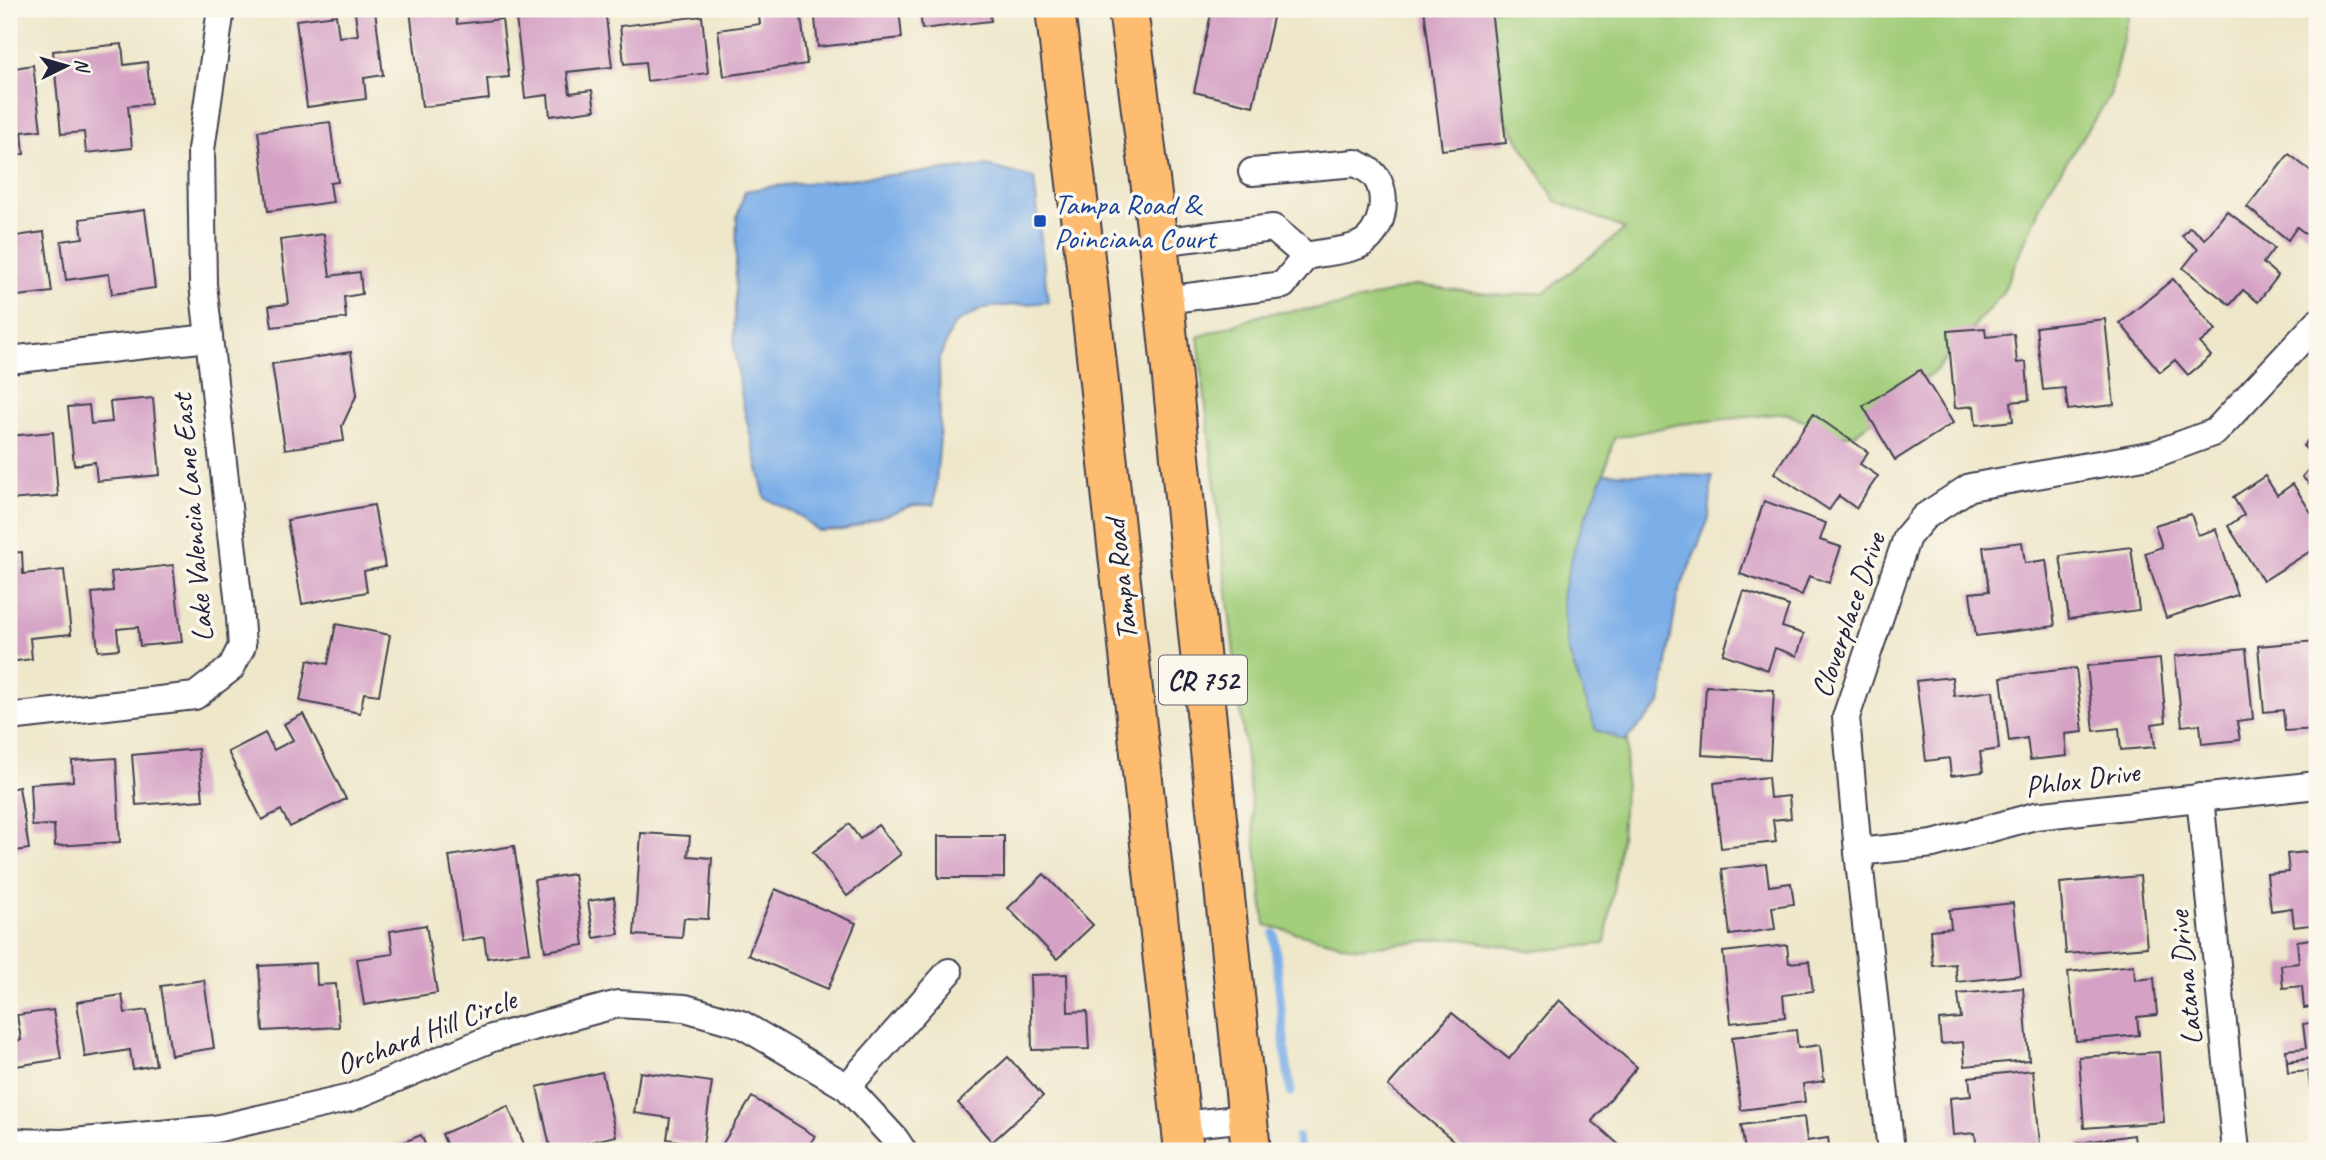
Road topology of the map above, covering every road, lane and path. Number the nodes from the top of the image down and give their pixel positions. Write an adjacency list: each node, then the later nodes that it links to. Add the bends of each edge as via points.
1 (221, 9): 9 (street, Lake Valencia Lane East, via 201,150 203,284)
2 (1055, 9): 18 (main road, Tampa Road / CR 752)
3 (1128, 9): 5 (main road, CR 752)
4 (1252, 172): 6 (street, via 1356,163 1376,176 1383,197 1375,235 1359,246)
5 (1158, 242): 6 (street, via 1273,229); 7 (main road, CR 752)
6 (1306, 256): 7 (street, via 1283,285)
7 (1164, 300): 17 (main road, CR 752)
8 (2317, 323): 14 (street, Cloverplace Drive, via 2216,432 2155,454 1970,487 1924,517 1907,537 1846,717)
9 (209, 338): 10 (street); 11 (street, Lake Valencia Lane East, via 242,646 230,668 195,696)
10 (9, 360)
11 (9, 717)
12 (2317, 785): 13 (street, Phlox Drive)
13 (2200, 797): 14 (street, Phlox Drive, via 2035,817 1933,844); 22 (street, Latana Drive)
14 (1858, 852): 21 (street, Cloverplace Drive)
15 (949, 972): 16 (street)
16 (848, 1087): 19 (street, Orchard Hill Circle, via 741,1024 685,1009 618,1004 492,1038 323,1105 215,1129 62,1143); 20 (street, Orchard Hill Circle)
17 (1250, 1135): 18 (street)
18 (1183, 1138)
19 (9, 1142)
20 (903, 1151)
21 (1891, 1151)
22 (2236, 1151)

